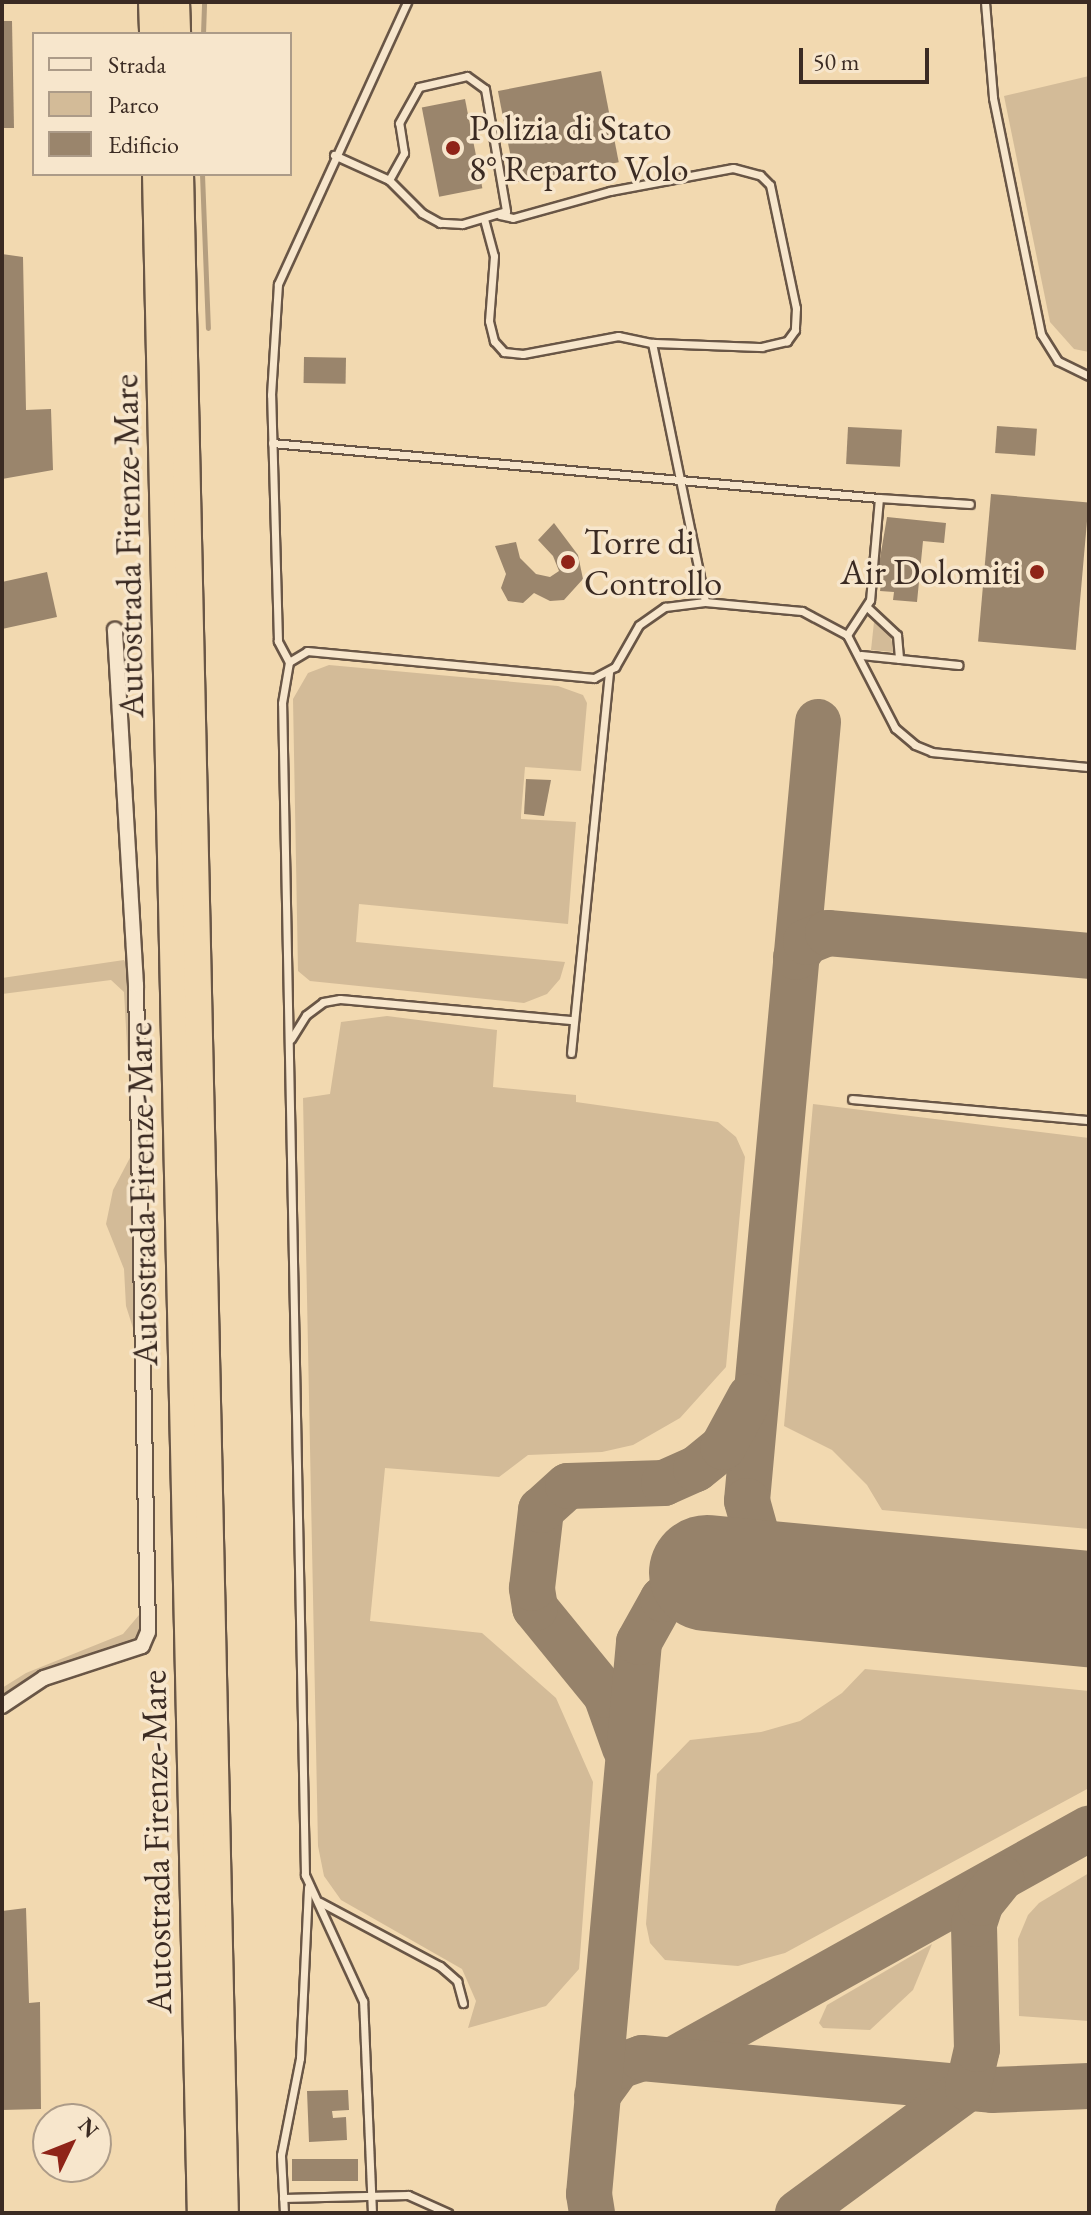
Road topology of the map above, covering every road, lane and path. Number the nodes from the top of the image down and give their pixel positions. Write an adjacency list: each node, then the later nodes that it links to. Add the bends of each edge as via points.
1 (152, 2): 5 (highway)
2 (176, 2): 6 (highway)
3 (407, 2): 7 (lane)
4 (985, 2): 14 (lane, via 993,98 1041,334 1058,361)
5 (153, 32)
6 (177, 32)
7 (334, 155): 10 (lane); 15 (lane, via 278,284 272,334)
8 (156, 176): 40 (highway, Autostrada Firenze-Mare)
9 (180, 176): 41 (highway, Autostrada Firenze-Mare)
10 (389, 180): 11 (lane, via 404,153 399,123 419,87 467,76 485,89 506,201); 12 (lane, via 440,223)
11 (500, 215): 12 (lane); 13 (lane, via 513,218 610,191 733,168 760,175 770,185 796,308 795,330 787,341 762,347)
12 (484, 219): 13 (lane, via 494,256 489,321 494,341 504,352 523,354 618,336)
13 (652, 343): 16 (lane)
14 (1089, 376)
15 (272, 443): 16 (lane); 25 (lane, via 278,641)
16 (679, 480): 17 (lane); 19 (lane)
17 (879, 498): 18 (lane); 20 (lane)
18 (970, 504)
19 (705, 602): 22 (lane, via 814,614); 27 (lane, via 674,604 649,616)
20 (867, 607): 22 (lane); 24 (lane, via 897,635)
21 (115, 630): 34 (street, via 136,985 148,1632 142,1646 44,1678)
22 (847, 635): 23 (lane)
23 (861, 655): 24 (lane); 28 (lane, via 887,715 915,745 932,752)
24 (899, 659): 26 (lane)
25 (289, 662): 27 (lane, via 307,651 587,678); 30 (lane, via 282,703)
26 (958, 665)
27 (609, 672): 29 (lane)
28 (1089, 767)
29 (573, 1020): 30 (lane, via 340,999 323,1002 306,1015); 31 (lane)
30 (289, 1045): 35 (lane)
31 (571, 1053)
32 (852, 1099): 33 (lane)
33 (1089, 1120)
34 (2, 1706)
35 (308, 1885): 36 (lane); 39 (lane, via 300,2058 281,2155)
36 (319, 1902): 37 (lane, via 440,1966 457,1981); 38 (lane, via 363,2001)
37 (463, 2003)
38 (372, 2197): 39 (lane); 43 (lane); 44 (lane, via 408,2195)
39 (283, 2198): 42 (lane)
40 (201, 2213)
41 (225, 2213)
42 (284, 2213)
43 (372, 2213)
44 (448, 2213)

